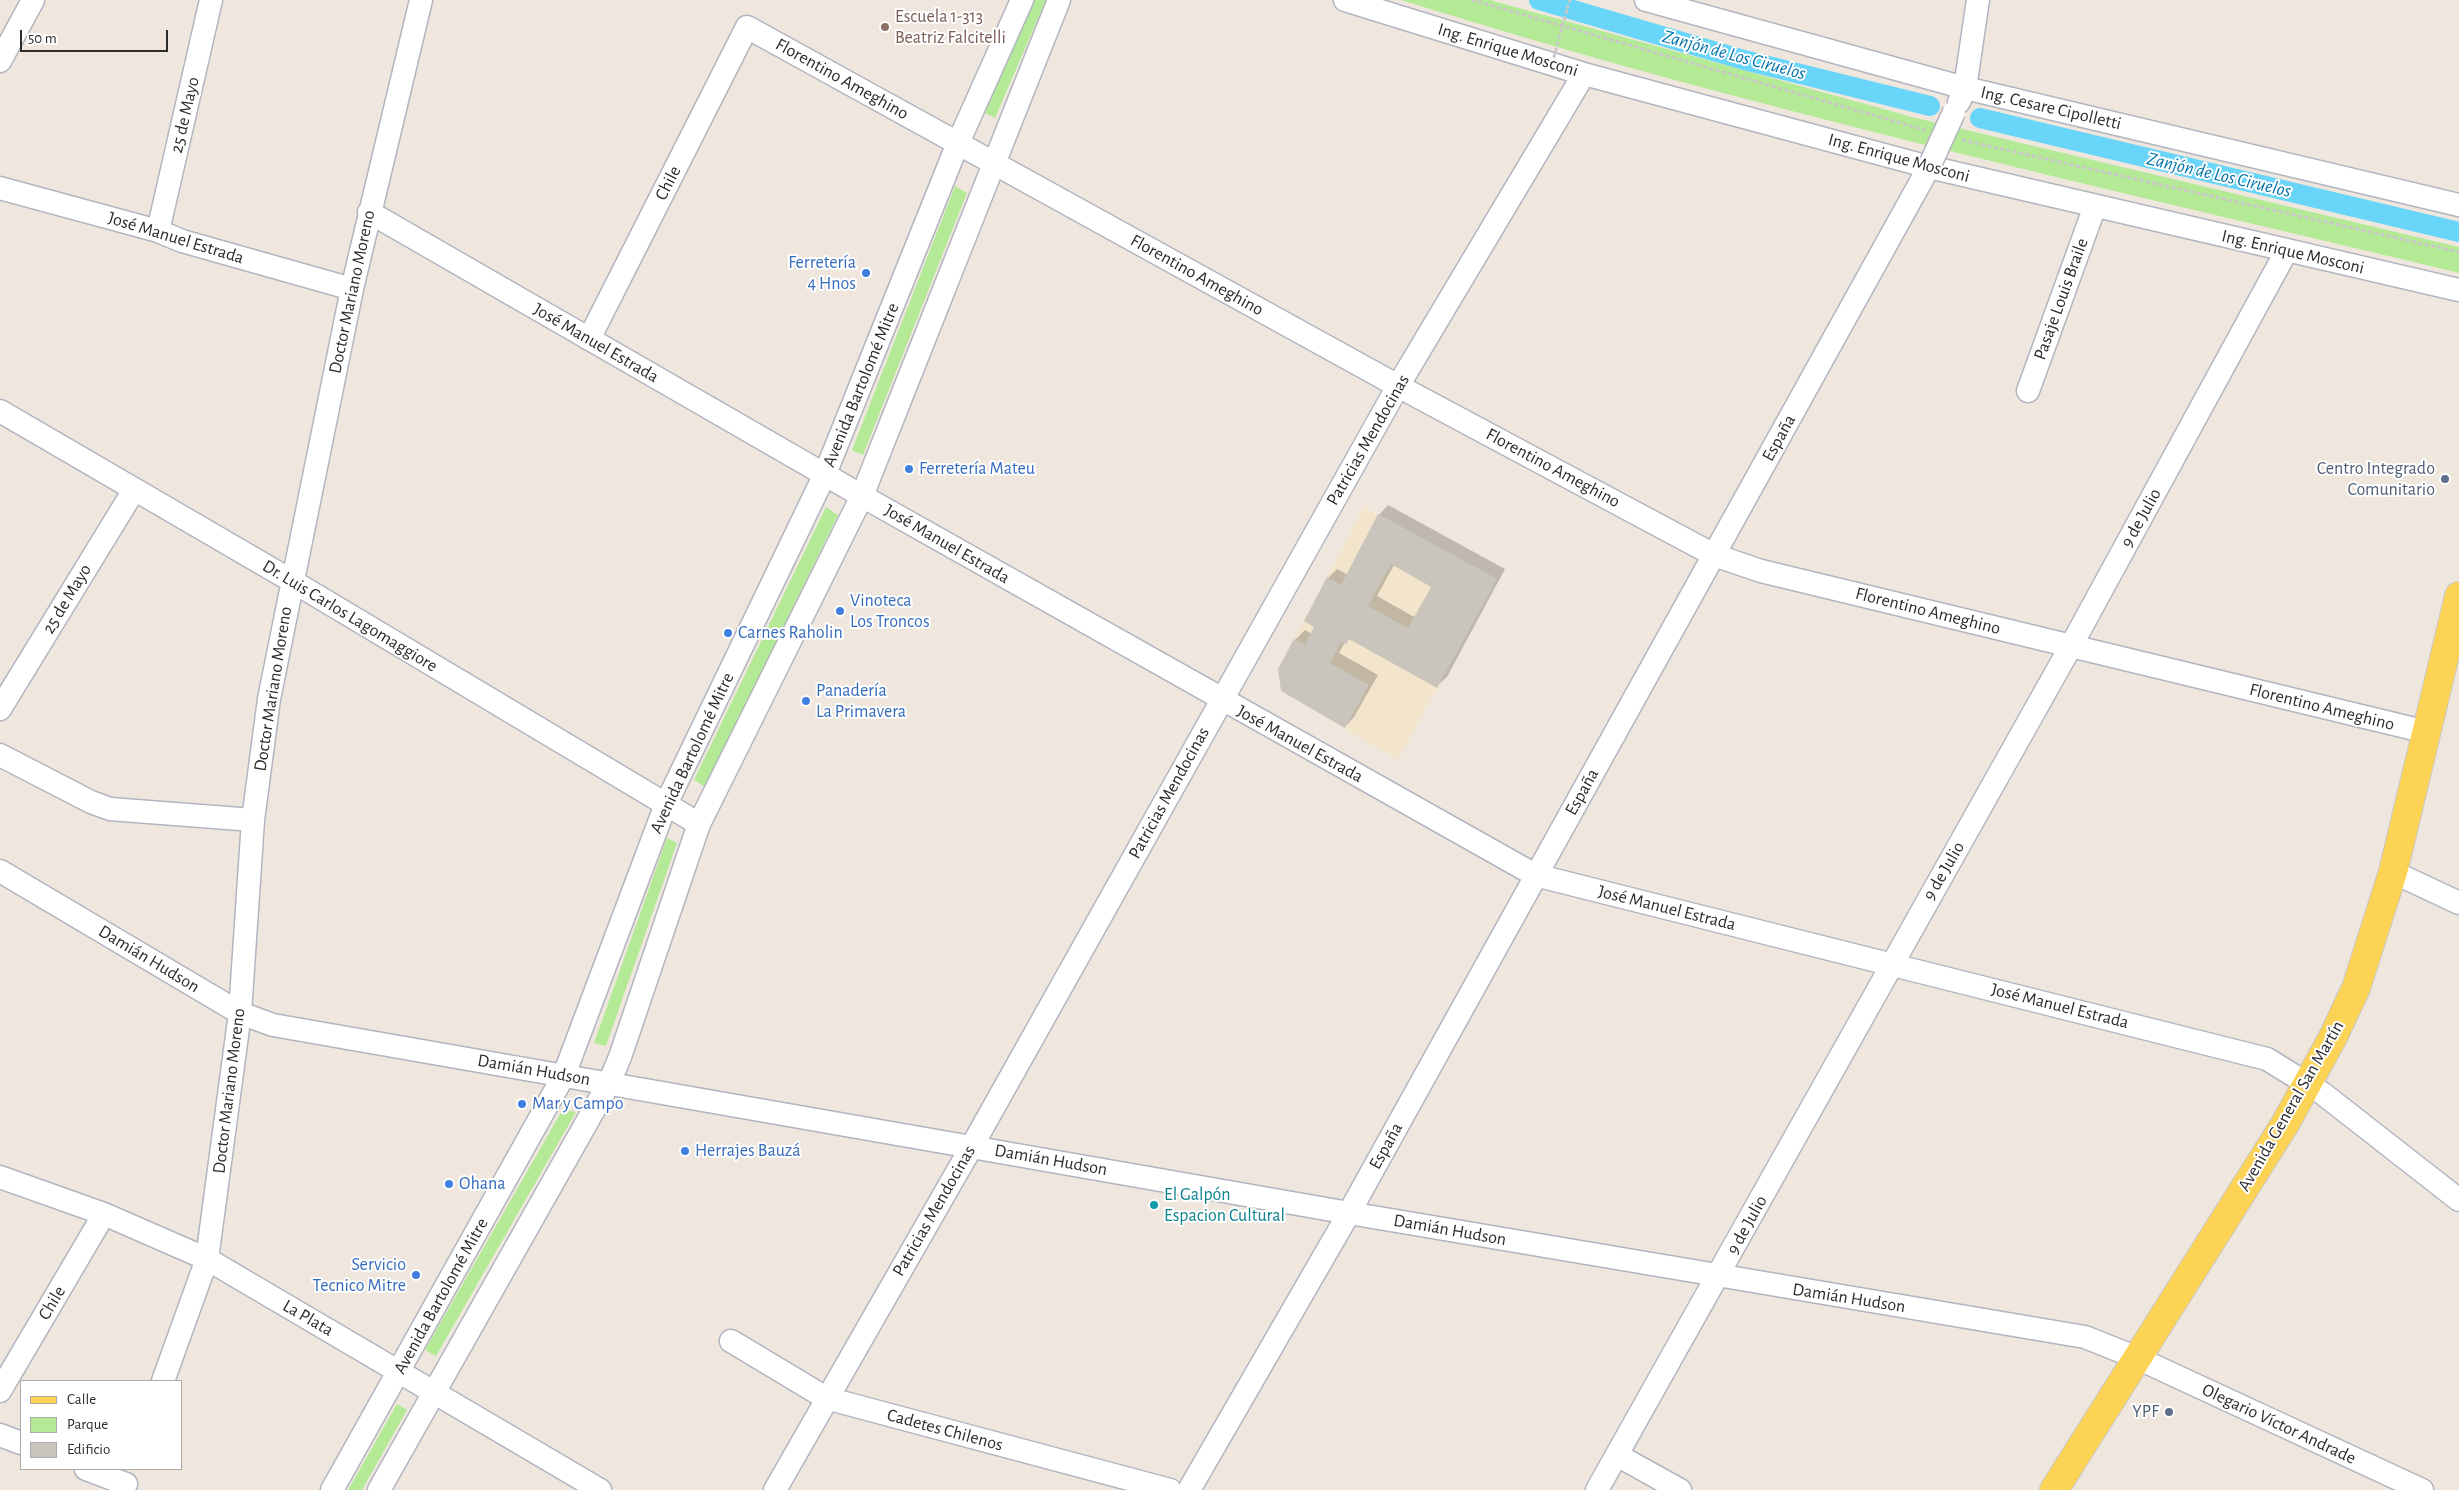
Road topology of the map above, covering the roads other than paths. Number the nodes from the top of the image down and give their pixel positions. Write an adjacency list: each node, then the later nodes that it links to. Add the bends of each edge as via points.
1 (33, 0): 10 (street)
2 (211, 0): 20 (street, 25 de Mayo)
3 (421, 0): 19 (street, Doctor Mariano Moreno)
4 (1022, 0): 13 (street, Avenida Bartolomé Mitre)
5 (1059, 0): 14 (street, Avenida Bartolomé Mitre)
6 (1345, 0): 11 (street, Ing. Enrique Mosconi)
7 (1646, 0): 12 (street, Ing. Cesare Cipolletti)
8 (1978, 0): 12 (street, España)
9 (747, 27): 13 (street, Florentino Ameghino); 24 (street, Chile)
10 (0, 61)
11 (1584, 74): 15 (street, Ing. Enrique Mosconi); 25 (street, Patricias Mendocinas)
12 (1965, 88): 15 (street, España, bridge); 17 (street, Ing. Cesare Cipolletti)
13 (958, 143): 14 (street, Florentino Ameghino); 28 (street, Avenida Bartolomé Mitre)
14 (993, 163): 25 (street, Florentino Ameghino); 30 (street, Avenida Bartolomé Mitre)
15 (1929, 167): 18 (street, Ing. Enrique Mosconi); 31 (street, España)
16 (0, 188): 20 (street, José Manuel Estrada)
17 (2459, 204)
18 (2095, 206): 21 (street, Ing. Enrique Mosconi); 26 (street, Pasaje Louis Braile)
19 (369, 212): 22 (street, Doctor Mariano Moreno); 24 (street, José Manuel Estrada)
20 (158, 231): 22 (street, José Manuel Estrada, via 182,241)
21 (2287, 250): 23 (street, Ing. Enrique Mosconi); 34 (street, 9 de Julio)
22 (352, 288): 32 (street, Doctor Mariano Moreno)
23 (2459, 290)
24 (589, 338): 28 (street, José Manuel Estrada)
25 (1398, 386): 31 (street, Florentino Ameghino); 36 (street, Patricias Mendocinas)
26 (2028, 391)
27 (0, 411): 29 (street, Dr. Luis Carlos Lagomaggiore)
28 (825, 474): 30 (street, José Manuel Estrada); 40 (street, Avenida Bartolomé Mitre)
29 (134, 490): 32 (street, Dr. Luis Carlos Lagomaggiore); 37 (street, 25 de Mayo)
30 (862, 496): 36 (street, José Manuel Estrada); 42 (street, Avenida Bartolomé Mitre)
31 (1714, 555): 34 (street, Florentino Ameghino, via 1761,571); 45 (street, España)
32 (292, 581): 40 (street, Dr. Luis Carlos Lagomaggiore); 41 (street, Doctor Mariano Moreno, via 269,700)
33 (2459, 596): 35 (main road, Avenida General San Martín)
34 (2072, 646): 38 (street, Florentino Ameghino); 47 (street, 9 de Julio)
35 (2452, 663): 38 (main road, Avenida General San Martín)
36 (1221, 700): 45 (street, José Manuel Estrada); 52 (street, Patricias Mendocinas)
37 (0, 709)
38 (2427, 732): 44 (main road, Avenida General San Martín)
39 (0, 756): 41 (street, via 110,809)
40 (666, 804): 42 (street, Dr. Luis Carlos Lagomaggiore); 49 (street, Avenida Bartolomé Mitre)
41 (254, 820): 48 (street, Doctor Mariano Moreno)
42 (699, 824): 51 (street, Avenida Bartolomé Mitre)
43 (0, 871): 48 (street, Damián Hudson)
44 (2393, 872): 46 (street); 50 (main road, Avenida General San Martín, via 2356,988)
45 (1535, 875): 47 (street, José Manuel Estrada); 55 (street, España)
46 (2459, 903)
47 (1891, 964): 50 (street, José Manuel Estrada, via 2252,1054); 58 (street, 9 de Julio)
48 (240, 1012): 49 (street, Damián Hudson, via 274,1025); 57 (street, Doctor Mariano Moreno)
49 (564, 1075): 51 (street, Damián Hudson); 61 (street, Avenida Bartolomé Mitre)
50 (2308, 1083): 54 (street, José Manuel Estrada); 60 (main road, Avenida General San Martín)
51 (609, 1084): 52 (street, Damián Hudson); 64 (street, Avenida Bartolomé Mitre)
52 (972, 1146): 55 (street, Damián Hudson); 65 (street, Patricias Mendocinas)
53 (0, 1176): 56 (street, La Plata)
54 (2459, 1200)
55 (1349, 1213): 58 (street, Damián Hudson); 76 (street, España)
56 (104, 1214): 57 (street, La Plata); 63 (street, Chile)
57 (207, 1259): 61 (street, La Plata); 62 (street, Doctor Mariano Moreno)
58 (1718, 1276): 60 (street, Damián Hudson, via 2085,1336); 68 (street, 9 de Julio)
59 (731, 1342): 65 (street, Cadetes Chilenos)
60 (2136, 1357): 79 (main road, Avenida General San Martín); 80 (street, Olegario Víctor Andrade)
61 (399, 1371): 64 (street, La Plata); 71 (street, Avenida Bartolomé Mitre)
62 (163, 1380)
63 (0, 1391)
64 (433, 1392): 72 (street, Avenida Bartolomé Mitre); 73 (street, La Plata)
65 (826, 1398): 74 (street, Patricias Mendocinas); 75 (street, Cadetes Chilenos)
66 (0, 1435): 67 (street)
67 (20, 1443)
68 (1617, 1455): 77 (street, 9 de Julio); 78 (street)
69 (89, 1470): 70 (street)
70 (127, 1481)
71 (332, 1490)
72 (379, 1490)
73 (600, 1490)
74 (776, 1490)
75 (1170, 1490)
76 (1189, 1490)
77 (1597, 1490)
78 (1680, 1490)
79 (2054, 1490)
80 (2422, 1490)

